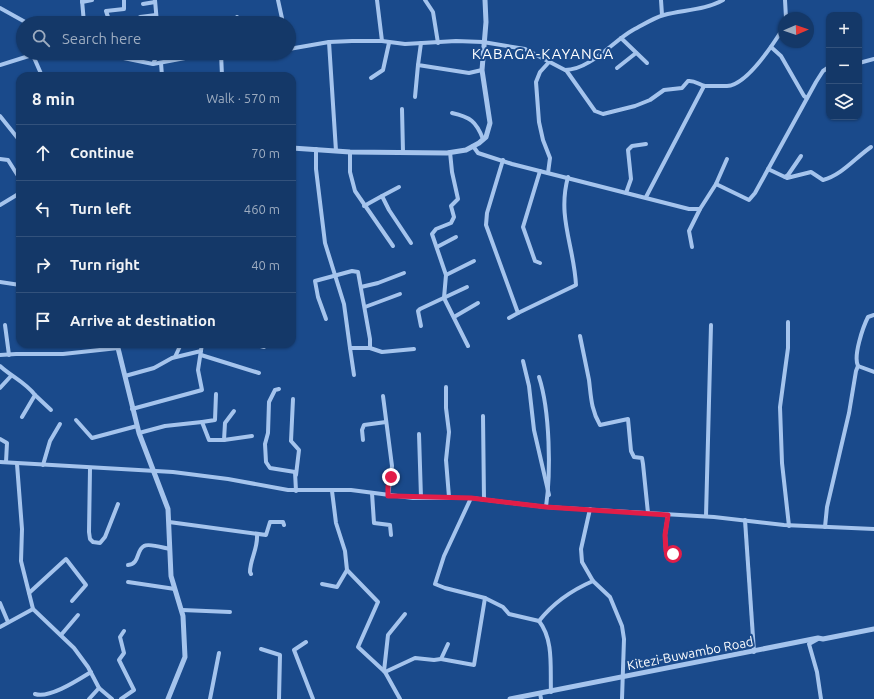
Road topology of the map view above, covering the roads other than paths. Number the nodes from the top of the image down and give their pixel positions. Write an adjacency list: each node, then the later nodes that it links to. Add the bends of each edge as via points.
1 (92, 0): 10 (street)
2 (124, 0): 18 (street, via 124,9 106,11)
3 (278, 0): 20 (street)
4 (377, 0): 24 (street)
5 (425, 0): 29 (street, via 433,12)
6 (485, 0): 26 (street, via 486,22)
7 (661, 0): 16 (street)
8 (723, 0): 16 (street)
9 (785, 0): 14 (street)
10 (82, 1): 17 (street)
11 (155, 1): 12 (street); 15 (street)
12 (143, 4)
13 (0, 8): 21 (street)
14 (786, 12)
15 (156, 15): 19 (street)
16 (662, 15): 23 (street)
17 (83, 16)
18 (108, 16)
19 (148, 16)
20 (281, 16)
21 (16, 17)
22 (778, 36): 30 (street)
23 (621, 38): 32 (street); 50 (street, via 582,66)
24 (382, 41): 25 (street); 27 (street)
25 (329, 42): 31 (street); 68 (street)
26 (483, 42): 29 (street); 40 (street, via 525,49); 49 (street)
27 (389, 43): 28 (street); 54 (street, via 383,70)
28 (421, 43): 29 (street); 46 (street)
29 (438, 43)
30 (771, 47): 55 (street, via 750,73 739,82 728,86); 57 (street, via 781,56)
31 (296, 48)
32 (636, 53): 43 (street); 47 (street)
33 (874, 59): 41 (street)
34 (16, 60): 45 (street)
35 (35, 60): 51 (street)
36 (136, 60): 44 (street)
37 (155, 60): 44 (street)
38 (176, 60): 42 (street)
39 (221, 60): 53 (street)
40 (550, 61): 50 (street); 79 (street, via 540,72 536,82 539,122 550,158)
41 (862, 62)
42 (161, 63): 44 (street); 52 (street)
43 (647, 63)
44 (153, 64)
45 (0, 65)
46 (418, 65): 49 (street, via 469,73); 56 (street)
47 (617, 68)
48 (826, 69): 57 (street, via 820,74)
49 (482, 70): 62 (street, via 490,116 489,129)
50 (566, 70): 55 (street, via 595,111 600,113 644,104 664,90 682,88 688,81)
51 (40, 72)
52 (162, 72)
53 (222, 72)
54 (371, 78)
55 (704, 86): 87 (street)
56 (415, 97)
57 (807, 98): 76 (street)
58 (402, 109): 70 (street)
59 (452, 113): 62 (street, via 465,115 478,126)
60 (0, 116): 61 (street)
61 (16, 136)
62 (483, 139): 64 (street)
63 (646, 144): 84 (street, via 632,146 628,150 630,179)
64 (473, 146): 71 (street, via 466,150); 75 (street, via 478,153)
65 (871, 147): 81 (street, via 829,178 820,180 808,172 791,178)
66 (296, 148): 67 (street)
67 (316, 149): 68 (street); 100 (street, via 324,233)
68 (336, 151): 69 (street)
69 (350, 152): 70 (street); 89 (street, via 353,185)
70 (403, 152): 71 (street)
71 (450, 152): 94 (street, via 458,199 451,206 454,217 451,222 436,229 432,234)
72 (801, 156): 81 (street)
73 (0, 159): 78 (street, via 8,160)
74 (727, 159): 82 (street)
75 (503, 160): 77 (street); 109 (street, via 487,213 486,225)
76 (768, 169): 81 (street); 82 (street, via 749,200)
77 (540, 171): 79 (street); 97 (street, via 523,227 535,261)
78 (16, 173)
79 (548, 173): 80 (street)
80 (568, 177): 84 (street); 109 (street, via 563,210 576,285)
81 (785, 177)
82 (716, 184): 90 (street)
83 (399, 187): 86 (street)
84 (626, 193): 87 (street)
85 (16, 195): 88 (street)
86 (382, 196): 89 (street); 92 (street)
87 (646, 197): 90 (street, via 689,209)
88 (0, 204)
89 (364, 206): 93 (street)
90 (700, 209): 95 (street, via 689,231)
91 (456, 237): 94 (street)
92 (411, 244)
93 (393, 246)
94 (437, 247): 99 (street)
95 (692, 247)
96 (474, 261): 99 (street)
97 (540, 263)
98 (404, 273): 103 (street)
99 (446, 275): 106 (street)
100 (336, 276): 103 (street, via 352,270 358,272); 113 (street, via 315,281); 124 (street, via 344,304)
101 (0, 282): 102 (street)
102 (16, 284)
103 (361, 287): 108 (street)
104 (467, 287): 106 (street)
105 (400, 294): 108 (street)
106 (444, 298): 111 (street); 117 (street, via 418,310)
107 (478, 303): 111 (street)
108 (365, 307): 125 (street)
109 (518, 313): 112 (street)
110 (874, 315): 133 (street, via 868,317 865,323 858,348)
111 (454, 317): 119 (street)
112 (509, 318)
113 (326, 319)
114 (788, 322): 188 (street, via 788,348 780,407 782,463)
115 (5, 325): 128 (street)
116 (711, 325): 184 (street)
117 (421, 326)
118 (580, 336): 182 (street, via 595,418 600,425 628,419 631,451 634,457 642,458)
119 (468, 346)
120 (104, 348): 128 (street, via 63,354)
121 (118, 348): 138 (street)
122 (179, 348): 130 (street)
123 (202, 348): 127 (street)
124 (350, 348): 125 (street); 136 (street)
125 (370, 348): 126 (street, via 376,352)
126 (414, 349)
127 (201, 353): 130 (street, via 192,352); 135 (street); 147 (street, via 198,370 202,390)
128 (9, 354): 129 (street)
129 (0, 355)
130 (175, 357): 138 (street, via 154,368)
131 (523, 361): 173 (street, via 530,386 534,430)
132 (0, 366): 137 (street)
133 (858, 366): 134 (street); 189 (street, via 827,507)
134 (874, 372)
135 (260, 373)
136 (354, 375)
137 (11, 376): 141 (street); 144 (street, via 20,379)
138 (125, 376): 147 (street)
139 (539, 377): 173 (street, via 547,428)
140 (446, 387): 175 (street)
141 (0, 388)
142 (279, 389): 169 (street, via 275,390 269,402 266,462 270,468 295,472)
143 (216, 394): 153 (street, via 215,420)
144 (35, 395): 148 (street); 151 (street)
145 (383, 396): 154 (street)
146 (294, 399): 169 (street, via 291,441 299,450)
147 (132, 409): 156 (street)
148 (51, 410)
149 (234, 411): 161 (street, via 225,423)
150 (483, 416): 178 (street)
151 (22, 417)
152 (76, 420): 156 (street, via 92,438)
153 (202, 422): 157 (street, via 165,426); 161 (street, via 208,439)
154 (386, 422): 162 (street, via 364,424); 174 (street, via 392,466)
155 (60, 424): 166 (street, via 50,441)
156 (137, 426): 157 (street)
157 (139, 433): 168 (street)
158 (419, 434): 176 (street)
159 (252, 436): 161 (street)
160 (0, 439): 164 (street, via 7,443)
161 (224, 440)
162 (363, 440)
163 (0, 462): 164 (street)
164 (6, 462): 165 (street)
165 (17, 464): 166 (street); 202 (street, via 22,528 21,561)
166 (43, 465): 167 (street)
167 (90, 468): 168 (street); 179 (street, via 89,532 93,542 100,543 105,538)
168 (153, 471): 170 (street, via 202,475); 186 (street, via 167,504)
169 (296, 475): 170 (street)
170 (296, 490): 171 (street)
171 (332, 490): 172 (street); 196 (street, via 336,523 345,551)
172 (372, 493): 174 (street); 192 (street, via 374,523 390,524)
173 (549, 495): 180 (street)
174 (388, 496): 176 (street)
175 (449, 497): 176 (street); 177 (street)
176 (421, 498)
177 (471, 498): 178 (street); 203 (street, via 444,556 435,584)
178 (484, 500): 180 (street)
179 (118, 504)
180 (546, 507): 181 (street)
181 (590, 509): 182 (street); 198 (street, via 581,549 582,562)
182 (648, 513): 183 (street)
183 (668, 515): 184 (street); 194 (street, via 665,544 666,551)
184 (706, 516): 185 (street)
185 (745, 520): 188 (street); 221 (street)
186 (169, 522): 191 (street); 193 (street)
187 (284, 525): 191 (street, via 283,522 271,521 268,535)
188 (789, 526): 189 (street)
189 (825, 527): 190 (street)
190 (874, 530)
191 (257, 535): 197 (street, via 256,551 250,562)
192 (391, 535)
193 (170, 549): 195 (street, via 146,545 142,547 135,562); 201 (street)
194 (673, 554)
195 (128, 565)
196 (347, 570): 200 (street, via 337,587); 225 (street, via 378,602 358,647)
197 (251, 574)
198 (593, 581): 211 (street, via 560,599); 226 (street, via 610,597 622,626)
199 (128, 582): 201 (street)
200 (322, 584)
201 (174, 590): 207 (street)
202 (29, 593): 204 (street, via 66,559 86,585); 206 (street)
203 (485, 598): 211 (street, via 503,607 509,614); 223 (street, via 474,665)
204 (72, 601)
205 (0, 603): 212 (street)
206 (33, 609): 212 (street); 216 (street)
207 (182, 610): 208 (street); 234 (street, via 185,661)
208 (230, 612)
209 (405, 614): 225 (street, via 388,635)
210 (78, 615): 216 (street)
211 (539, 621): 228 (street, via 547,633 549,642)
212 (8, 622): 213 (street)
213 (0, 627)
214 (874, 629): 217 (street, Kitezi-Buwambo Road)
215 (124, 631): 233 (street, via 120,637 124,652 119,660 134,690)
216 (61, 635): 224 (street)
217 (818, 638): 221 (street, Kitezi-Buwambo Road); 242 (street, via 809,644)
218 (306, 642): 237 (street, via 294,650)
219 (448, 644): 223 (street)
220 (261, 649): 236 (street, via 280,655)
221 (754, 652): 226 (street, Kitezi-Buwambo Road)
222 (219, 653): 235 (street)
223 (441, 659): 225 (street, via 412,659)
224 (91, 672): 227 (street); 230 (street, via 61,691 43,697)
225 (385, 672): 238 (street)
226 (622, 677): 228 (street, Kitezi-Buwambo Road); 241 (street)
227 (99, 688): 231 (street); 232 (street)
228 (551, 692): 229 (street, Kitezi-Buwambo Road)
229 (540, 693): 239 (street, Kitezi-Buwambo Road); 240 (street)
230 (35, 694)
231 (89, 699)
232 (112, 699)
233 (121, 699)
234 (168, 699)
235 (210, 699)
236 (279, 699)
237 (313, 699)
238 (400, 699)
239 (510, 699)
240 (541, 699)
241 (622, 699)
242 (821, 699)

